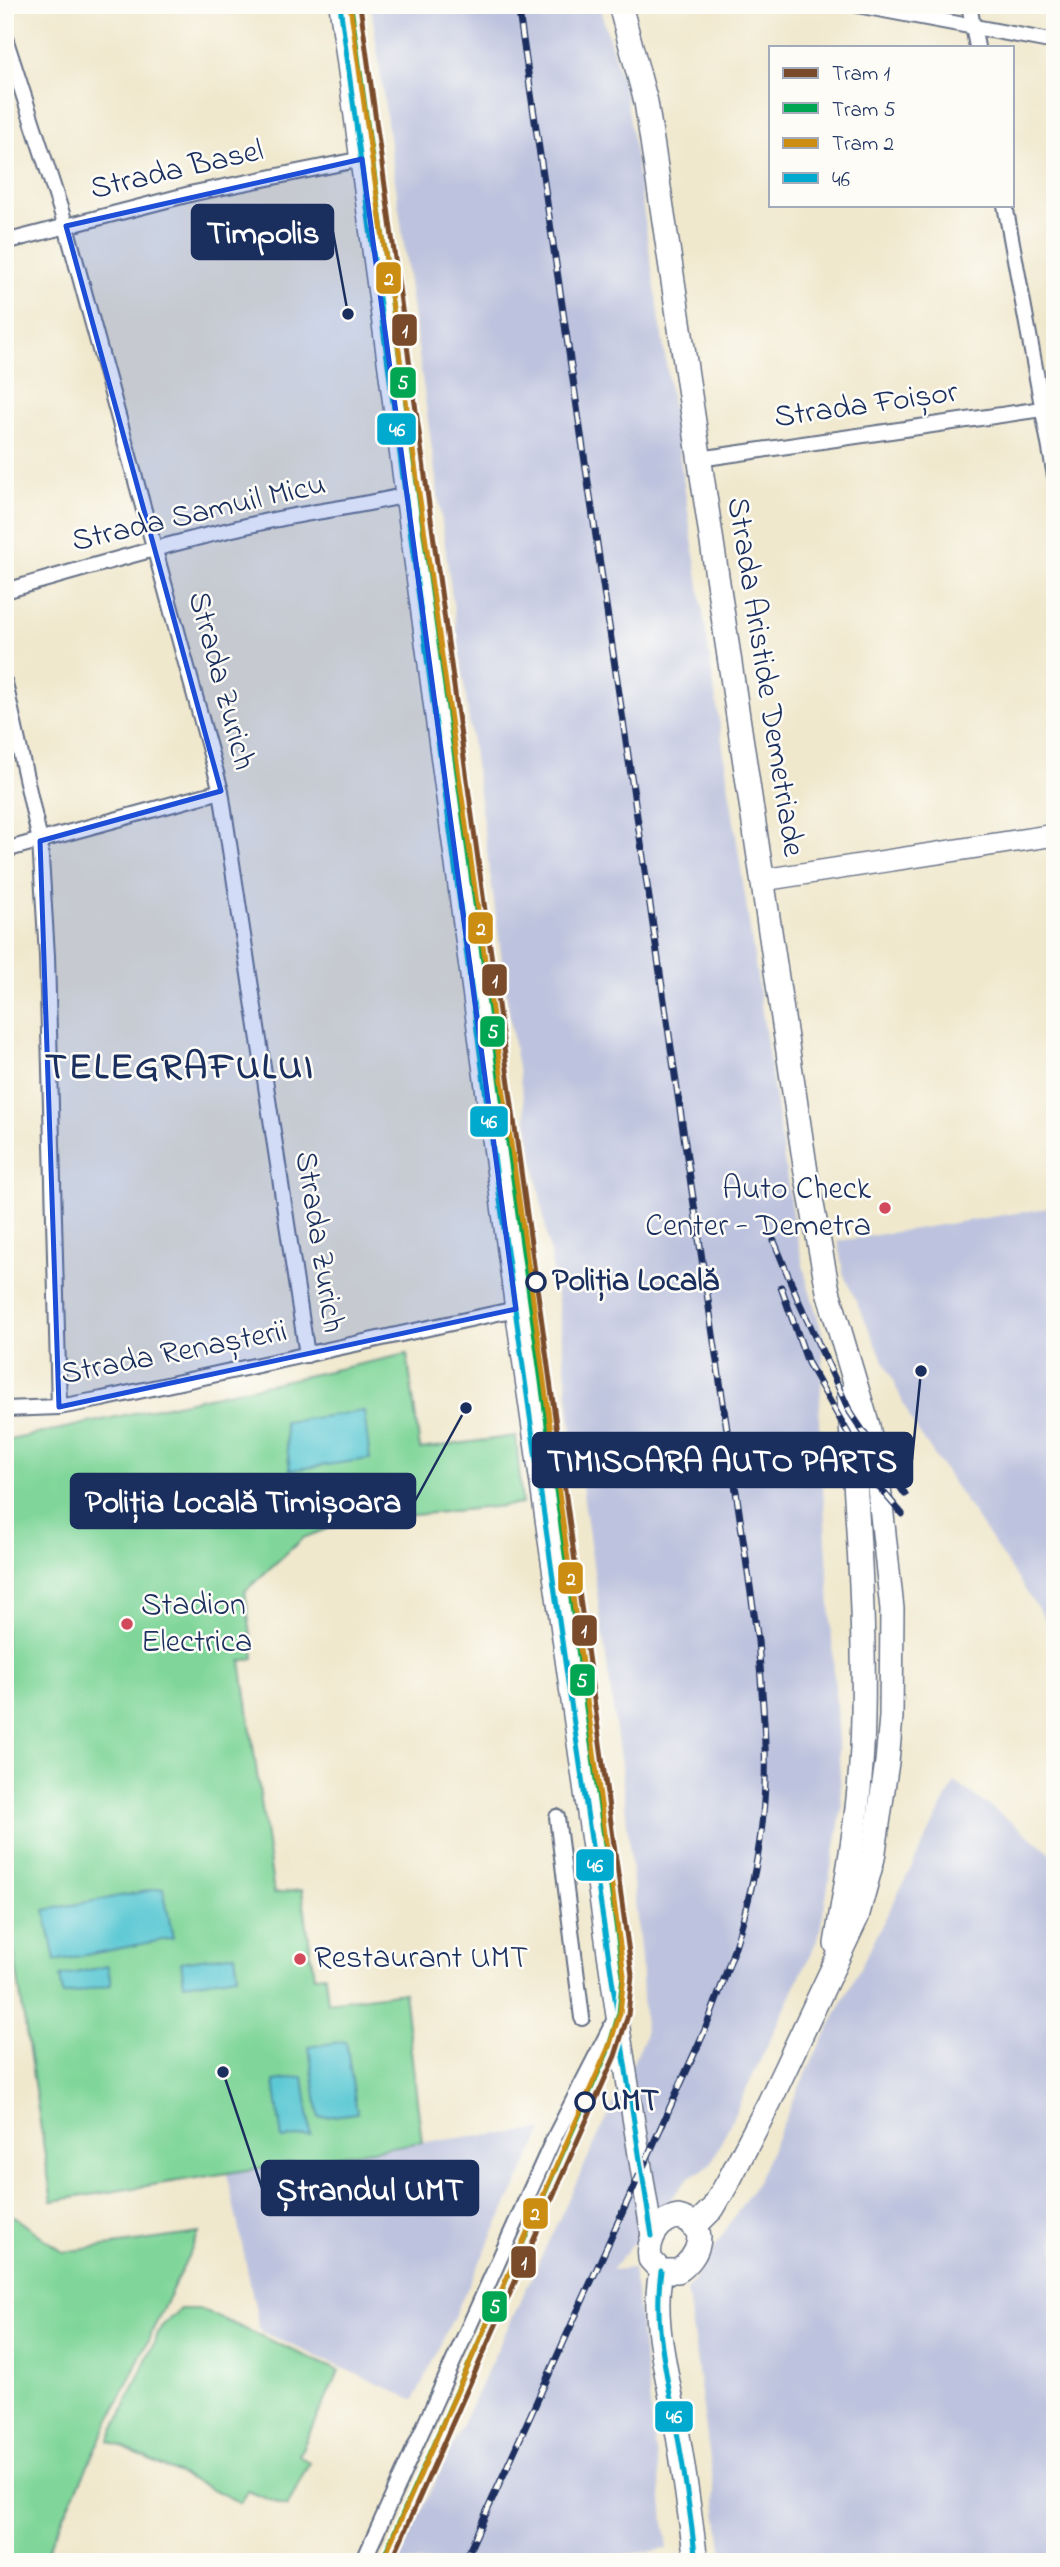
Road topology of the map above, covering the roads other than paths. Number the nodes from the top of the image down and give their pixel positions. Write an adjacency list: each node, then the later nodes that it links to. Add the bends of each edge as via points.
1 (341, 5): 9 (street)
2 (620, 5): 14 (main road, Strada Aristide Demetriade, via 646,102)
3 (857, 5): 5 (street)
4 (969, 5): 5 (street)
5 (973, 26): 7 (street); 8 (street)
6 (5, 38): 11 (street, Strada Zurich)
7 (1055, 42)
8 (977, 46)
9 (362, 159): 11 (street, Strada Basel, via 194,192); 16 (street)
10 (1005, 206): 13 (street)
11 (66, 226): 12 (street, Strada Basel); 17 (street, Strada Zurich)
12 (5, 242)
13 (1042, 409): 14 (street, Strada Foișor); 15 (street)
14 (699, 459): 24 (main road, Strada Aristide Demetriade)
15 (1055, 476)
16 (406, 495): 17 (street, Strada Samuil Micu); 25 (street)
17 (156, 548): 18 (street, Strada Samuil Micu); 20 (street, Strada Zurich)
18 (5, 591)
19 (5, 683): 22 (street)
20 (221, 791): 22 (street); 26 (street, Strada Zurich)
21 (1055, 835): 24 (street)
22 (40, 841): 23 (street); 28 (street)
23 (5, 850)
24 (762, 880): 27 (main road, Strada Aristide Demetriade, via 819,1245)
25 (516, 1309): 26 (street, Strada Renașterii); 32 (street)
26 (307, 1355): 28 (street, Strada Renașterii)
27 (846, 1358): 31 (main road, Strada Aristide Demetriade, via 859,1550 863,1709 854,1822); 31 (main road, Strada Aristide Demetriade, via 868,1426 879,1487 892,1609 891,1717 873,1858 857,1917)
28 (59, 1407): 29 (street, Strada Renașterii)
29 (5, 1409)
30 (558, 1817): 33 (street)
31 (831, 1971): 36 (main road, Strada Aristide Demetriade, via 728,2182 713,2208)
32 (617, 2016): 34 (street); 39 (street, via 553,2140)
33 (582, 2018)
34 (646, 2193): 35 (street); 37 (street)
35 (671, 2218): 36 (main road, via 684,2218); 37 (main road)
36 (694, 2227): 38 (main road, via 699,2242 694,2258 678,2272)
37 (652, 2236): 38 (main road, via 650,2259)
38 (661, 2271): 40 (main road, via 659,2322)
39 (363, 2562)
40 (696, 2562)

